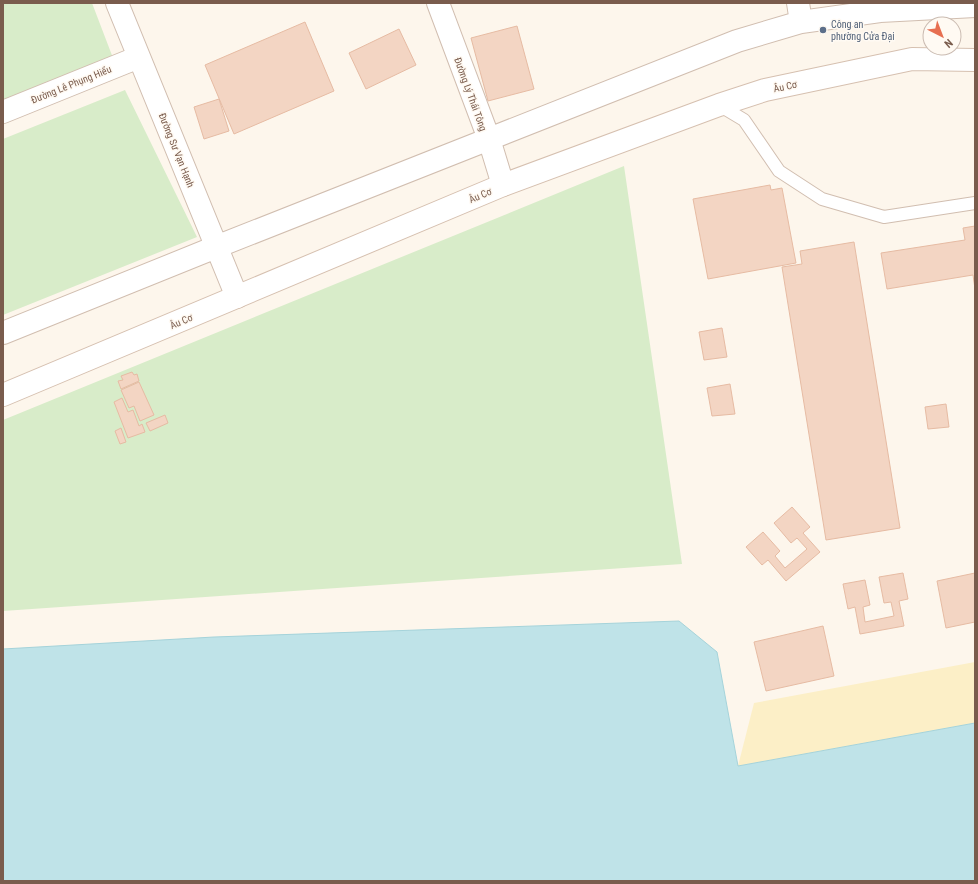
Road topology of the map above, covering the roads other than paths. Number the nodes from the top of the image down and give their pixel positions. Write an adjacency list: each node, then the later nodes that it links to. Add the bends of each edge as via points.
1 (117, 3): 5 (street, Đường Sư Vạn Hạnh)
2 (438, 3): 9 (street, Đường Lý Thái Tông)
3 (975, 6): 4 (street)
4 (799, 13): 9 (street, via 737,41)
5 (139, 57): 8 (street, Đường Lê Phụng Hiểu); 12 (street, Đường Sư Vạn Hạnh)
6 (975, 60): 7 (street, Âu Cơ, via 912,59 765,90)
7 (719, 105): 10 (street, Âu Cơ); 11 (lane, via 744,120 779,171 822,199 884,217)
8 (3, 112)
9 (488, 139): 10 (street, Đường Lý Thái Tông); 12 (street)
10 (503, 185): 13 (street, Âu Cơ)
11 (975, 203)
12 (216, 247): 13 (street, Đường Sư Vạn Hạnh); 14 (street)
13 (237, 297): 15 (street, Âu Cơ)
14 (3, 333)
15 (3, 395)

